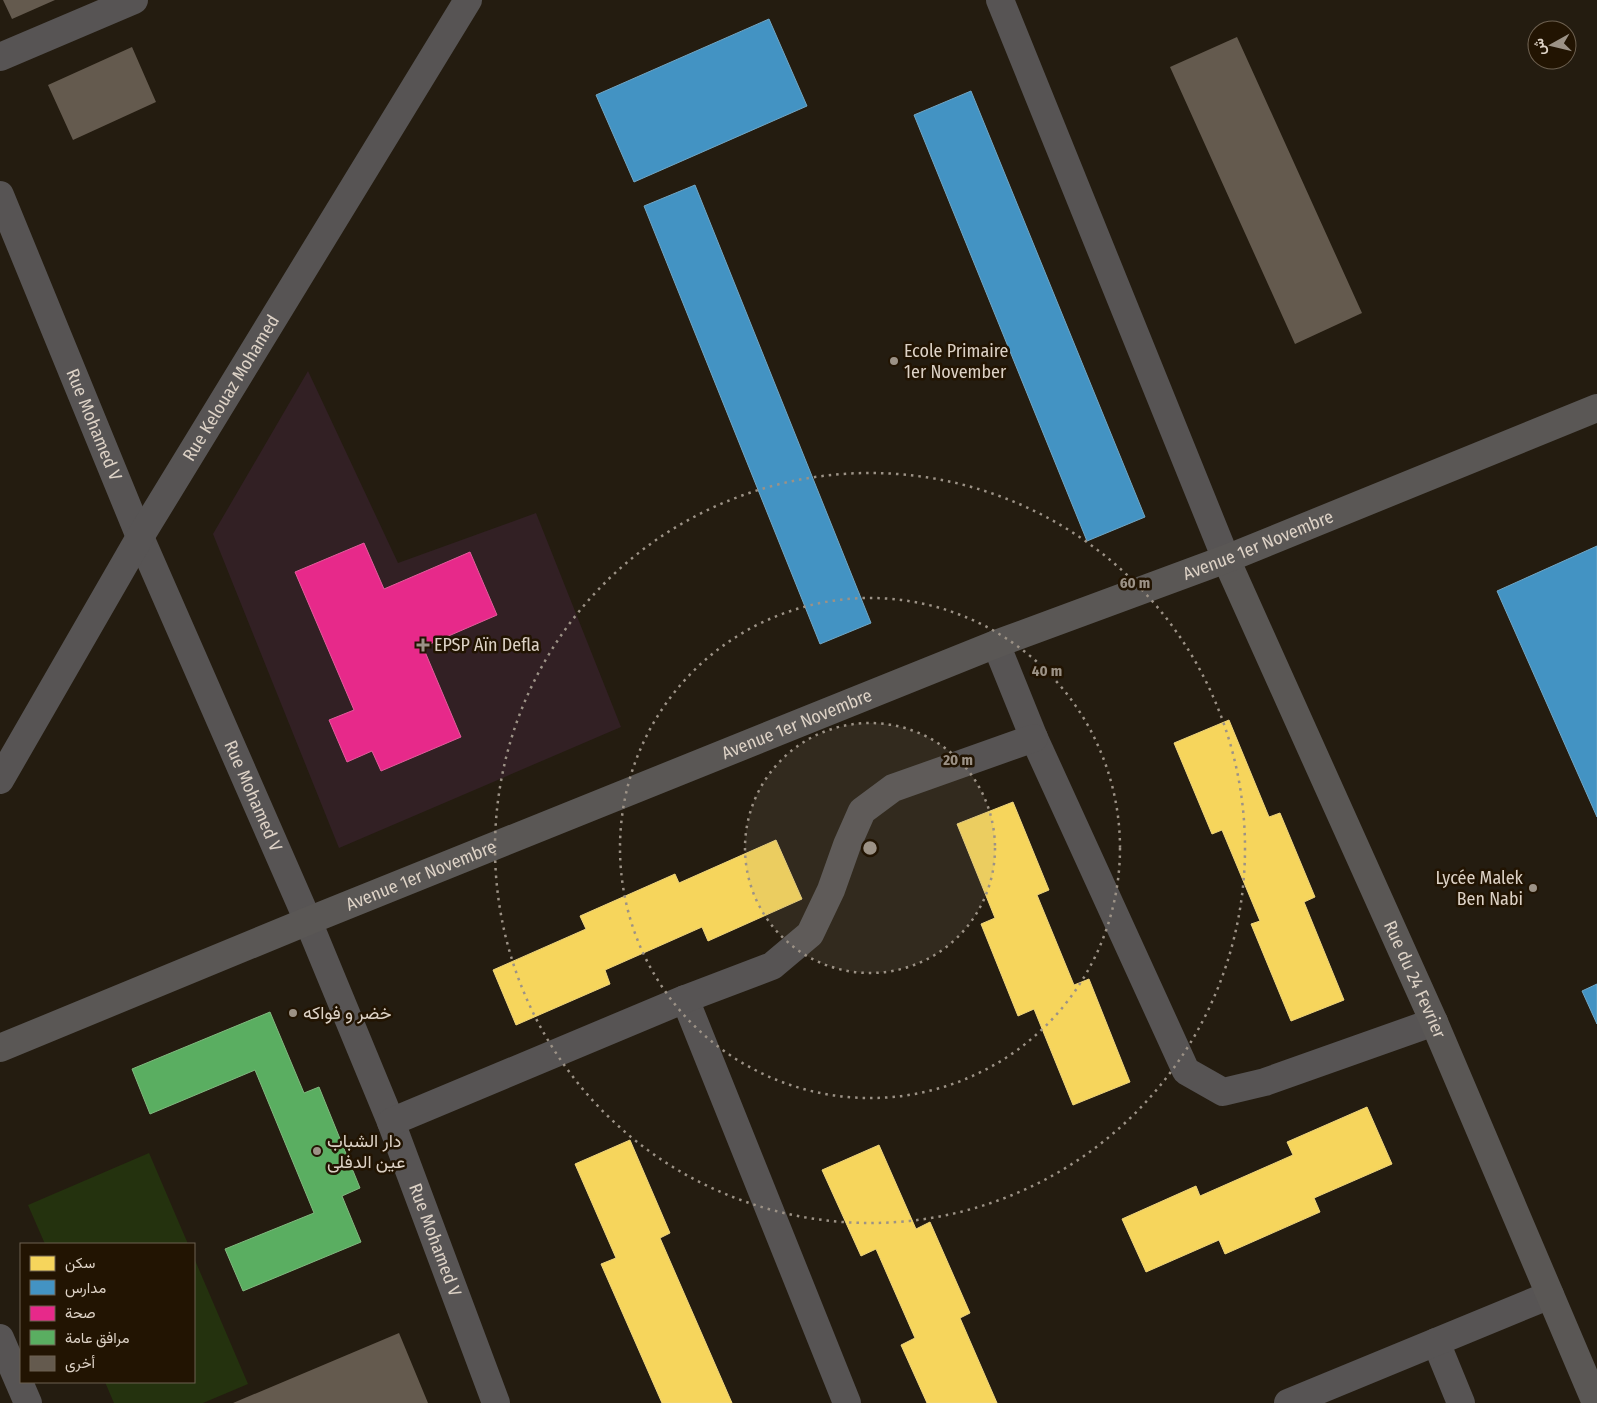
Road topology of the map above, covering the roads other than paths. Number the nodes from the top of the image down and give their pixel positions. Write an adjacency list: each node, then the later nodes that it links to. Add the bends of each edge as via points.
1 (134, 0): 4 (street)
2 (468, 0): 7 (street, Rue Kelouaz Mohamed)
3 (1000, 0): 8 (street)
4 (0, 57)
5 (0, 195): 7 (street, Rue Mohamed V)
6 (1597, 408): 8 (main road, Avenue 1er Novembre)
7 (140, 537): 11 (street, Rue Kelouaz Mohamed); 12 (street, Rue Mohamed V)
8 (1226, 559): 9 (main road, Avenue 1er Novembre); 14 (main road, Rue du 24 Fevrier)
9 (996, 644): 10 (street); 12 (main road, Avenue 1er Novembre)
10 (1034, 738): 13 (street, via 894,788 862,811 832,890 810,934 772,966); 14 (street, via 1186,1071 1223,1092 1265,1082)
11 (0, 780)
12 (308, 921): 15 (main road, Avenue 1er Novembre); 16 (street, Rue Mohamed V)
13 (685, 999): 16 (street); 22 (street)
14 (1434, 1022): 17 (main road, Rue du 24 Fevrier)
15 (0, 1048)
16 (391, 1122): 21 (street, Rue Mohamed V)
17 (1550, 1295): 19 (street); 25 (main road, Rue du 24 Fevrier)
18 (0, 1338): 20 (street)
19 (1436, 1342): 23 (street); 24 (street)
20 (28, 1403)
21 (496, 1403)
22 (847, 1403)
23 (1288, 1403)
24 (1461, 1403)
25 (1596, 1403)

